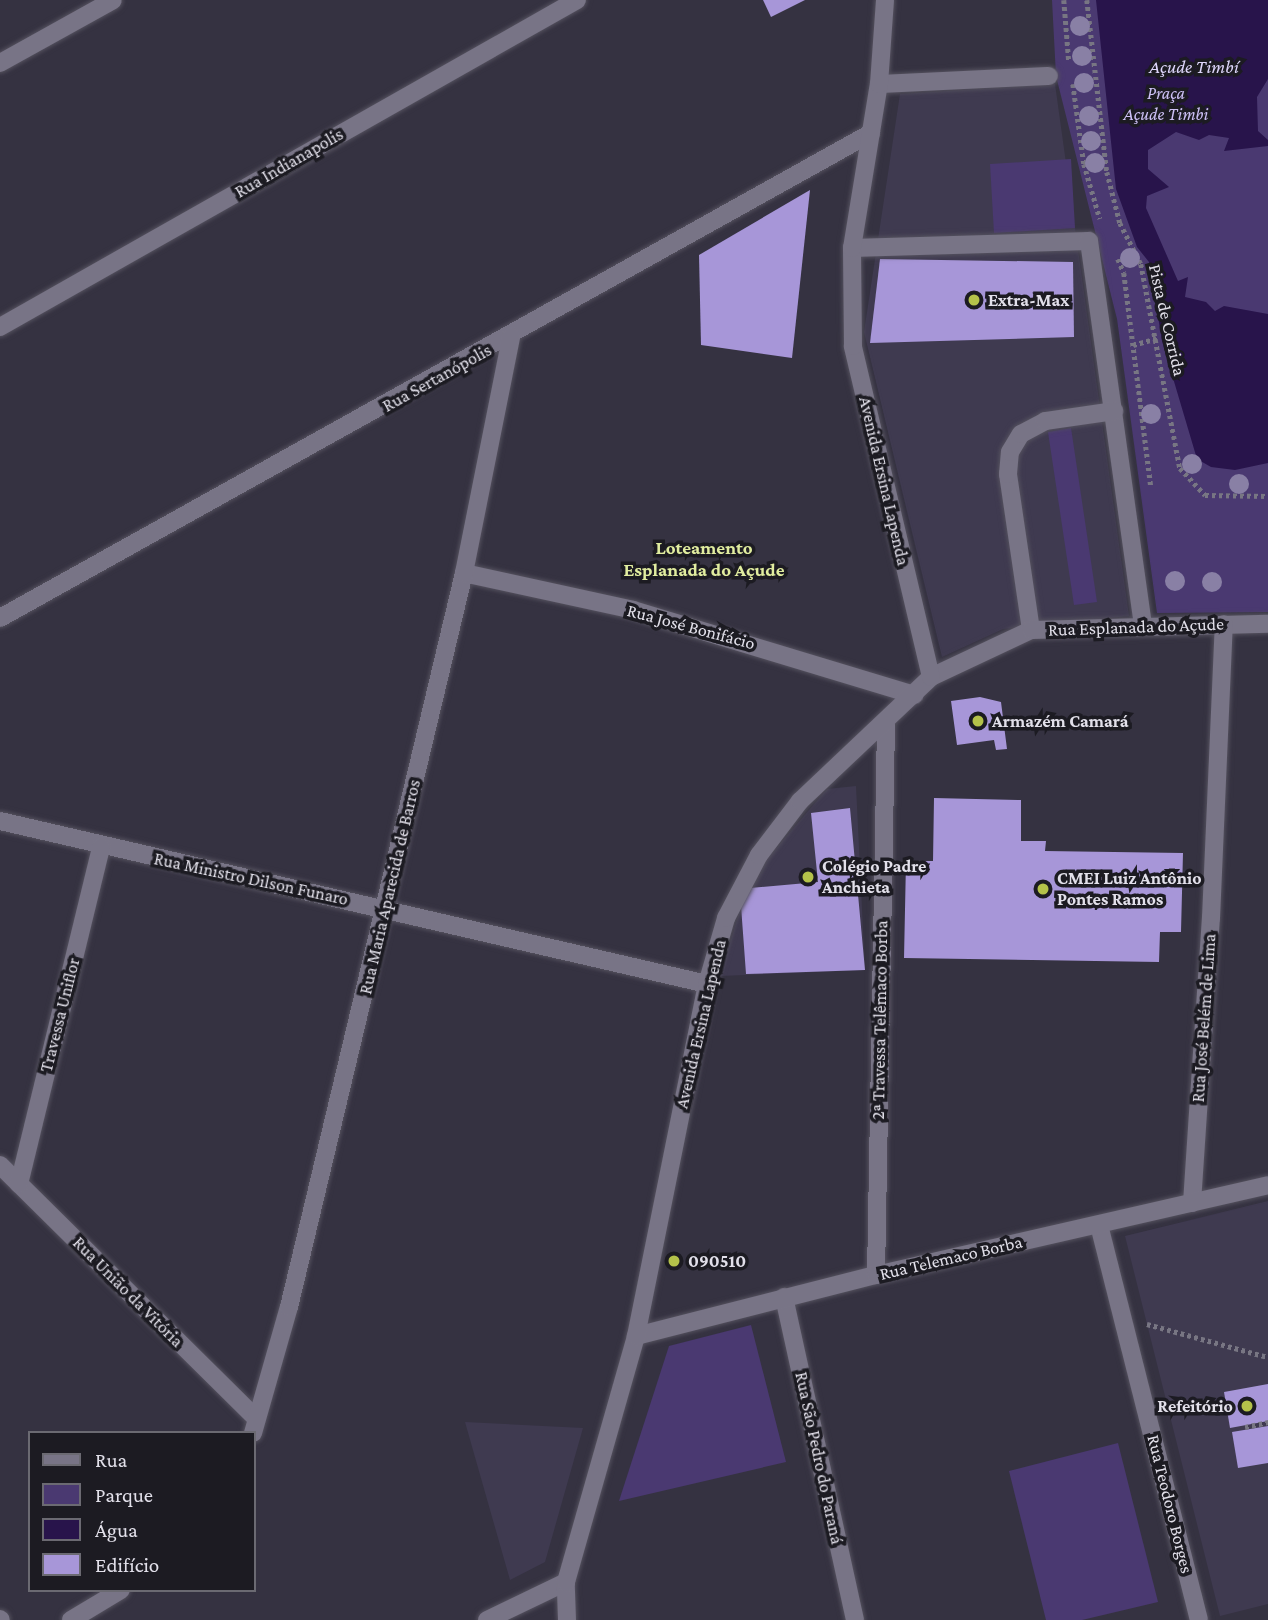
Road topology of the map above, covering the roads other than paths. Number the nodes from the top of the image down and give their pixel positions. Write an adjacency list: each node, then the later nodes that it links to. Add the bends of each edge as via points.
1 (113, 0): 4 (street)
2 (577, 0): 9 (street, Rua Indianapolis)
3 (885, 0): 6 (street, Avenida Ersina Lapenda)
4 (0, 63)
5 (1049, 76): 6 (street)
6 (879, 84): 7 (street, Avenida Ersina Lapenda)
7 (871, 133): 8 (street, Avenida Ersina Lapenda); 10 (street, Rua Sertanópolis)
8 (852, 248): 11 (street, via 1089,241); 18 (street, Avenida Ersina Lapenda, via 853,346)
9 (0, 327)
10 (511, 337): 12 (street, Rua Maria Aparecida de Barros); 13 (street, Rua Sertanópolis)
11 (1114, 411): 16 (street); 17 (street, via 1045,421 1021,434 1010,452 1008,474)
12 (464, 573): 19 (street, Rua José Bonifácio, via 633,610); 23 (street, Rua Maria Aparecida de Barros)
13 (0, 618)
14 (1224, 624): 15 (street, Rua Esplanada do Açude); 16 (street, Rua Esplanada do Açude); 28 (street, Rua José Belém de Lima)
15 (1268, 624)
16 (1143, 625): 17 (street, Rua Esplanada do Açude)
17 (1031, 630): 18 (street, Rua Esplanada do Açude)
18 (931, 677): 19 (street, Avenida Ersina Lapenda)
19 (914, 695): 20 (street, Avenida Ersina Lapenda)
20 (886, 724): 24 (street, Avenida Ersina Lapenda, via 800,801 759,855 726,918); 30 (street, 2ª Travessa Telêmaco Borba)
21 (0, 821): 22 (street, Rua Ministro Dilson Funaro)
22 (101, 847): 23 (street, Rua Ministro Dilson Funaro); 26 (street, Travessa Uniflor)
23 (385, 907): 24 (street, Rua Ministro Dilson Funaro); 33 (street, Rua Maria Aparecida de Barros, via 289,1307)
24 (707, 984): 32 (street, Avenida Ersina Lapenda)
25 (0, 1165): 26 (street, Rua União da Vitória)
26 (19, 1184): 33 (street, Rua União da Vitória)
27 (1268, 1185): 28 (street, Rua Telemaco Borba)
28 (1192, 1203): 29 (street, Rua Telemaco Borba)
29 (1100, 1225): 30 (street, Rua Telemaco Borba); 40 (street, Rua Teodoro Borges)
30 (876, 1275): 31 (street, Rua Telemaco Borba)
31 (784, 1297): 32 (street, Rua Telemaco Borba); 39 (street, Rua São Pedro do Paraná)
32 (636, 1336): 34 (street, Avenida Ersina Lapenda)
33 (255, 1425)
34 (566, 1582): 37 (street); 38 (street, Avenida Ersina Lapenda)
35 (118, 1592): 36 (street)
36 (71, 1620)
37 (487, 1620)
38 (567, 1620)
39 (855, 1620)
40 (1199, 1620)

